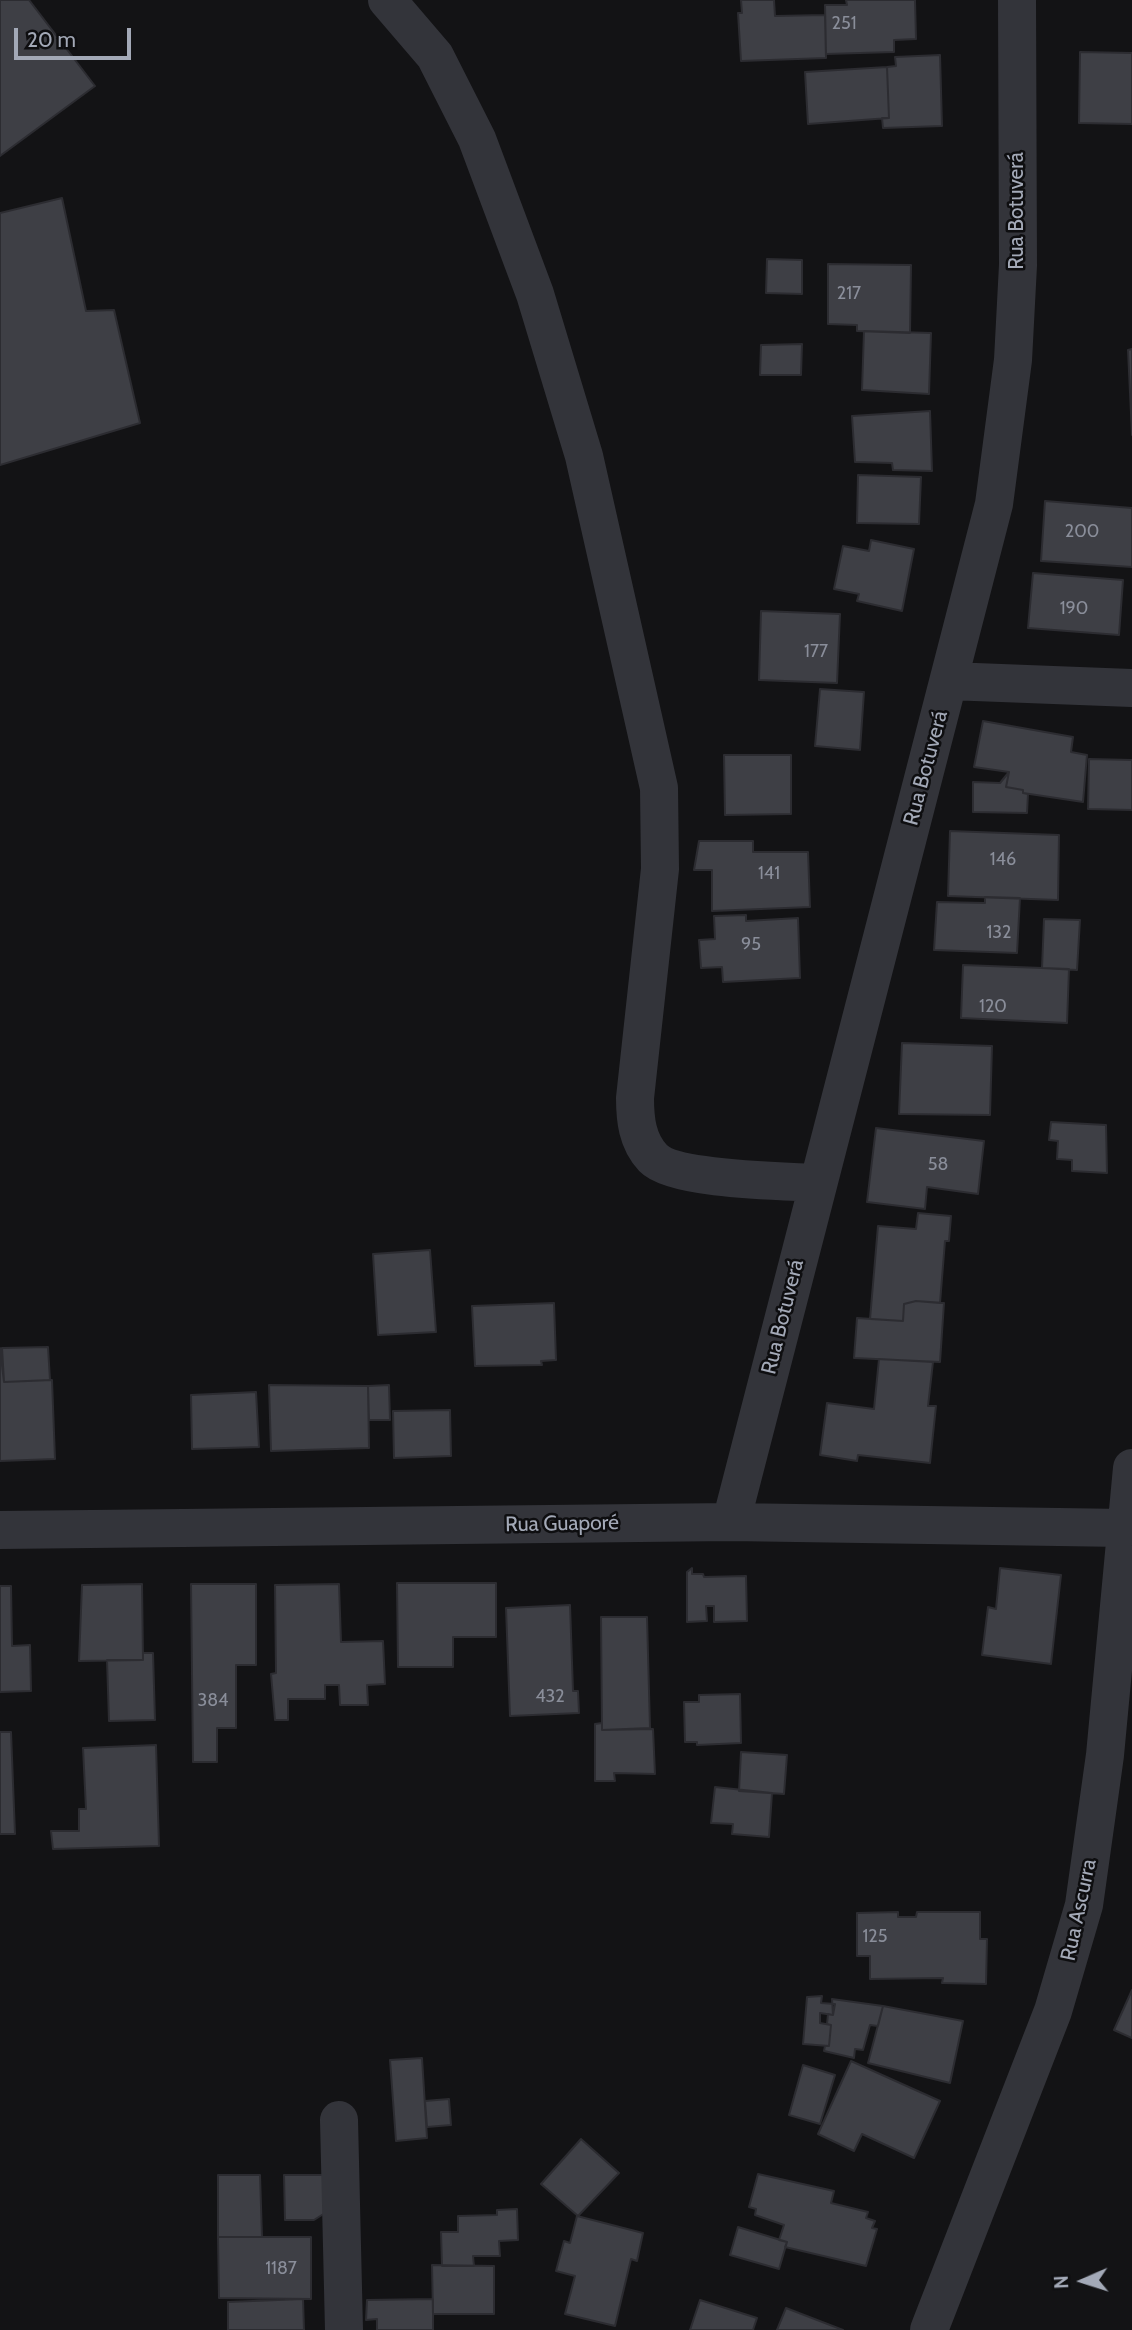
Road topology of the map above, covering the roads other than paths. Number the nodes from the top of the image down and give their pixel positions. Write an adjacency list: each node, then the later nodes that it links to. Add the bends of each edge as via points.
1 (387, 0): 5 (street, via 435,56 465,115 535,294 584,456 659,788 660,869 635,1128 654,1159 692,1174)
2 (1017, 0): 3 (street, Rua Botuverá, via 1018,265 1013,360 994,504)
3 (949, 681): 4 (street); 5 (street, Rua Botuverá)
4 (1132, 688)
5 (817, 1183): 7 (street, Rua Botuverá)
6 (1132, 1468): 8 (street, Rua Ascurra)
7 (731, 1522): 8 (street, Rua Guaporé); 9 (street, Rua Guaporé)
8 (1124, 1528): 12 (street, Rua Ascurra, via 1105,1755 1084,1905 1053,2011)
9 (0, 1530)
10 (339, 2120): 11 (street)
11 (344, 2330)
12 (929, 2330)

